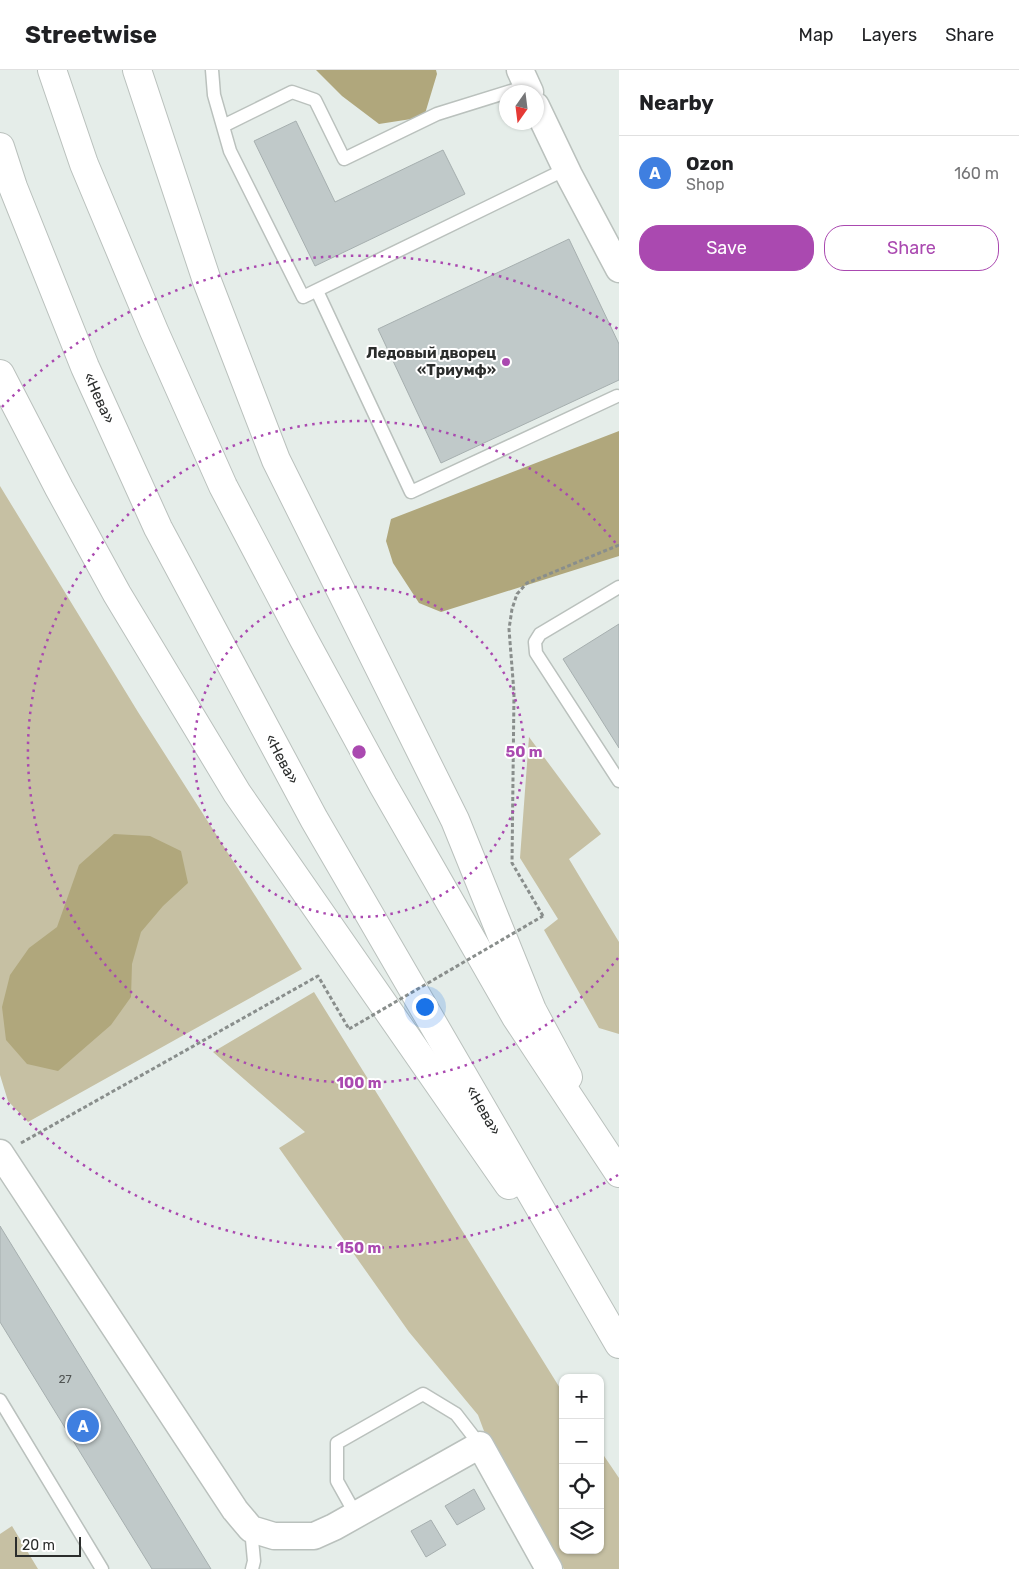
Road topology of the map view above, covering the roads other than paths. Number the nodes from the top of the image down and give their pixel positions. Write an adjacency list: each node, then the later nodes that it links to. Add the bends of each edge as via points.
1 (52, 70): 16 (main road, via 84,164 223,486 378,776 511,1008)
2 (137, 70): 16 (main road, via 207,281 276,460 455,820 532,1010)
3 (212, 70): 6 (lane, via 214,95)
4 (499, 97): 6 (lane, via 436,114 344,159 315,100 292,92)
5 (544, 123): 8 (street)
6 (223, 126): 10 (lane, via 230,151 303,297)
7 (0, 147): 17 (main road, «Нева», via 85,367 158,528 314,819)
8 (566, 169): 9 (street); 10 (lane)
9 (619, 269)
10 (317, 291): 12 (lane, via 411,492)
11 (0, 374): 17 (main road, via 117,594 237,793)
12 (617, 396)
13 (619, 587): 14 (lane, via 540,634 535,642 536,653)
14 (619, 781)
15 (0, 1154): 21 (street)
16 (616, 1169)
17 (618, 1343)
18 (0, 1400): 22 (lane)
19 (480, 1445): 20 (street); 20 (lane, via 456,1414 423,1394 380,1418 338,1443 337,1481); 24 (street)
20 (356, 1515): 21 (street, via 314,1536 274,1536)
21 (251, 1529): 23 (lane)
22 (102, 1569)
23 (252, 1569)
24 (549, 1569)

